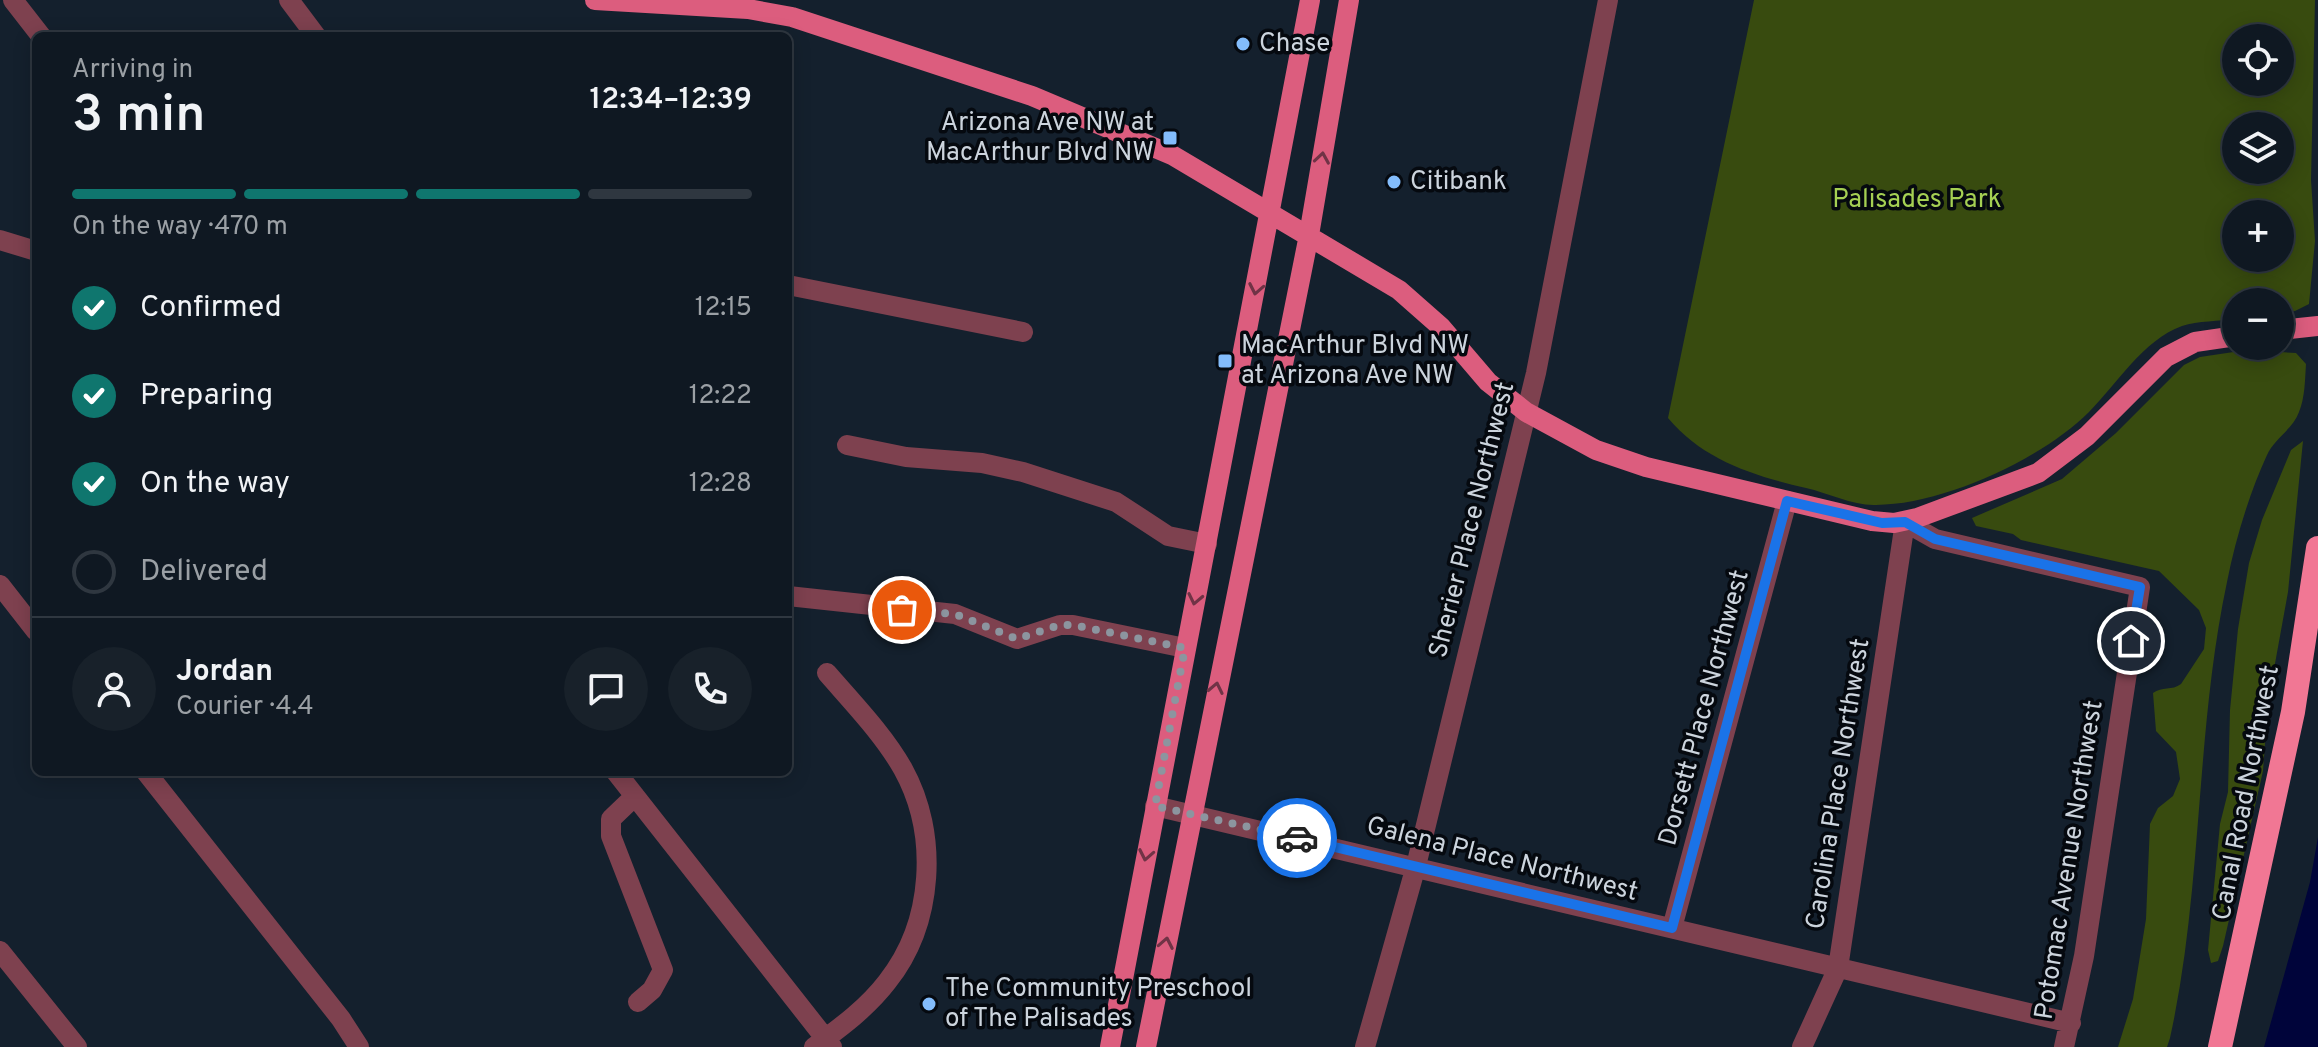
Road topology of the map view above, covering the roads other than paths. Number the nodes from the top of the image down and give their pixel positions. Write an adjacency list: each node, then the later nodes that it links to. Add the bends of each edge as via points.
1 (13, 0): 9 (street)
2 (289, 0): 10 (street)
3 (595, 0): 7 (main road)
4 (1310, 0): 11 (main road)
5 (1349, 0): 12 (main road, one-way to 5)
6 (1608, 0): 20 (street, Sherier Place Northwest)
7 (646, 2): 8 (main road)
8 (786, 8): 11 (main road, via 1089,117 1172,155)
9 (38, 32)
10 (313, 32)
11 (1270, 213): 12 (main road); 24 (main road, one-way to 24)
12 (1309, 235): 20 (main road, via 1417,304 1483,377); 35 (main road, one-way to 12)
13 (0, 240): 14 (street)
14 (32, 250)
15 (792, 286): 18 (street)
16 (2318, 326): 17 (main road)
17 (2294, 329)
18 (1023, 332)
19 (2222, 338): 23 (main road, via 2195,342 2166,357 2049,466)
20 (1526, 412): 22 (main road, via 1613,457); 36 (street, Sherier Place Northwest)
21 (847, 445): 24 (street, via 1023,472 1116,502 1168,536)
22 (1787, 501): 23 (main road, via 1882,523); 37 (street, Dorsett Place Northwest)
23 (1905, 522): 39 (street, Carolina Place Northwest); 41 (street, Potomac Avenue Northwest, via 1935,539 2140,587)
24 (1207, 544): 29 (main road, one-way to 29)
25 (2318, 548): 50 (highway, Canal Road Northwest, via 2288,739)
26 (0, 585): 28 (street)
27 (792, 596): 29 (street, via 955,614 1017,639 1073,625)
28 (32, 626)
29 (1185, 648): 34 (main road)
30 (827, 673): 42 (street, via 901,766 918,807 926,858 921,911 904,959 868,1004)
31 (149, 776): 44 (street)
32 (619, 776): 33 (street)
33 (635, 796): 40 (street, via 611,819 611,836 663,970); 42 (street)
34 (1155, 806): 35 (street, Galena Place Northwest); 45 (main road, one-way to 45)
35 (1191, 814): 36 (street, Galena Place Northwest); 46 (main road, one-way to 35)
36 (1416, 866): 37 (street, Galena Place Northwest); 47 (street, Sherier Place Northwest)
37 (1672, 928): 39 (street, Galena Place Northwest)
38 (0, 951): 43 (street)
39 (1838, 968): 41 (street, Galena Place Northwest); 48 (street, Carolina Place Northwest)
40 (638, 1002)
41 (2071, 1023): 49 (street, Potomac Avenue Northwest)
42 (824, 1044)
43 (77, 1047)
44 (359, 1047)
45 (1110, 1047)
46 (1146, 1047)
47 (1365, 1047)
48 (1802, 1047)
49 (2064, 1047)
50 (2220, 1047)

